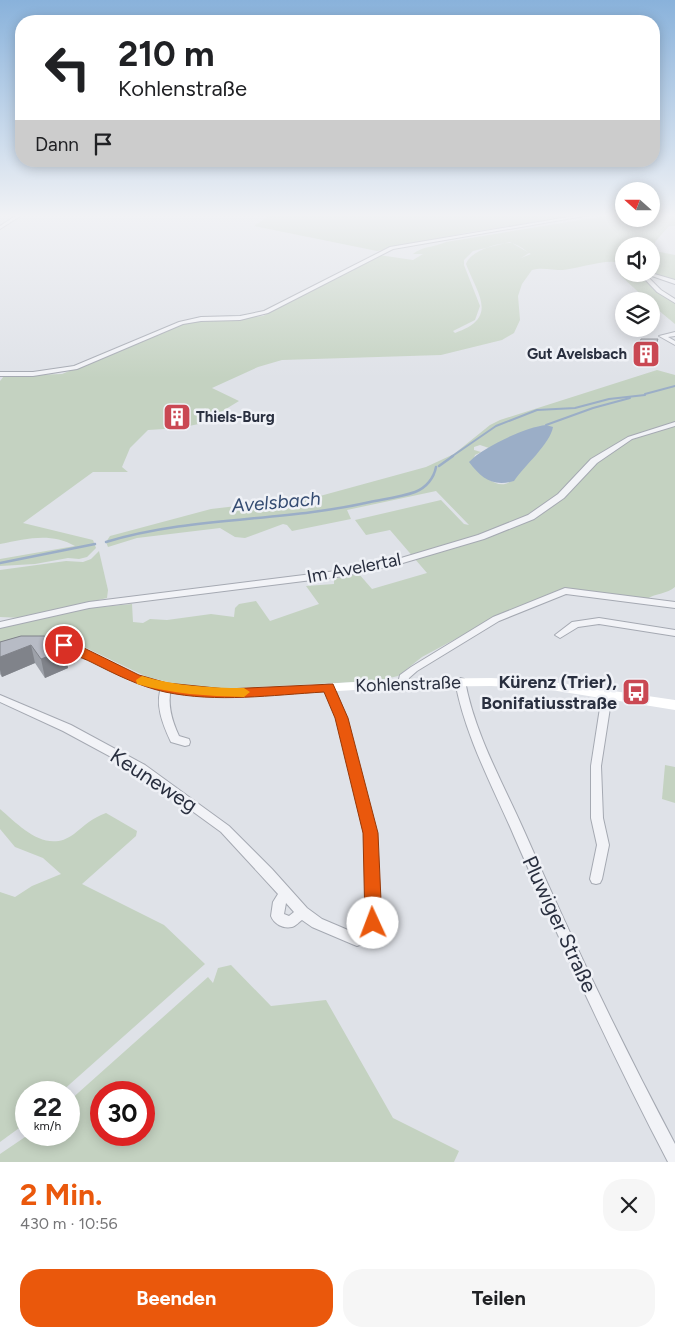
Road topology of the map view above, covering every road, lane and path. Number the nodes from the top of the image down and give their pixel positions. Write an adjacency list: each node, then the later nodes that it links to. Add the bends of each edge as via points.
1 (348, 269): 8 (street, via 258,315 181,323 65,370)
2 (660, 277): 4 (street)
3 (650, 282): 5 (street)
4 (675, 282)
5 (675, 301)
6 (675, 334): 7 (street, via 662,336)
7 (675, 343)
8 (0, 374)
9 (675, 424): 11 (street, Im Avelertal, via 630,438 613,448 594,461 561,496 531,517 429,552 344,573 89,605)
10 (675, 605): 16 (street, via 565,591 496,619 414,669 404,677)
11 (0, 625)
12 (675, 633): 13 (street, via 599,621 576,624)
13 (560, 635)
14 (33, 643): 18 (main road, Kohlenstraße, via 71,647 134,678)
15 (460, 681): 16 (main road, Kohlenstraße); 19 (main road, Kohlenstraße, via 530,684); 28 (street, Pluwiger Straße, via 477,737 548,901 632,1081)
16 (403, 683): 17 (main road, Kohlenstraße)
17 (329, 687): 18 (main road, Kohlenstraße, via 226,694); 26 (street, via 342,718 370,833)
18 (166, 688): 22 (street, via 162,700 170,727 175,739)
19 (607, 694): 21 (main road, Kohlenstraße); 23 (street, via 596,766 597,818 602,845)
20 (0, 698): 24 (street, Keuneweg, via 67,728 141,768 225,829)
21 (675, 705)
22 (185, 742)
23 (596, 879)
24 (285, 895): 25 (street, Keuneweg); 25 (street, via 279,902 277,916 291,922)
25 (302, 912): 27 (street, Keuneweg, via 318,923)
26 (373, 923)
27 (357, 940)
28 (675, 1160)

